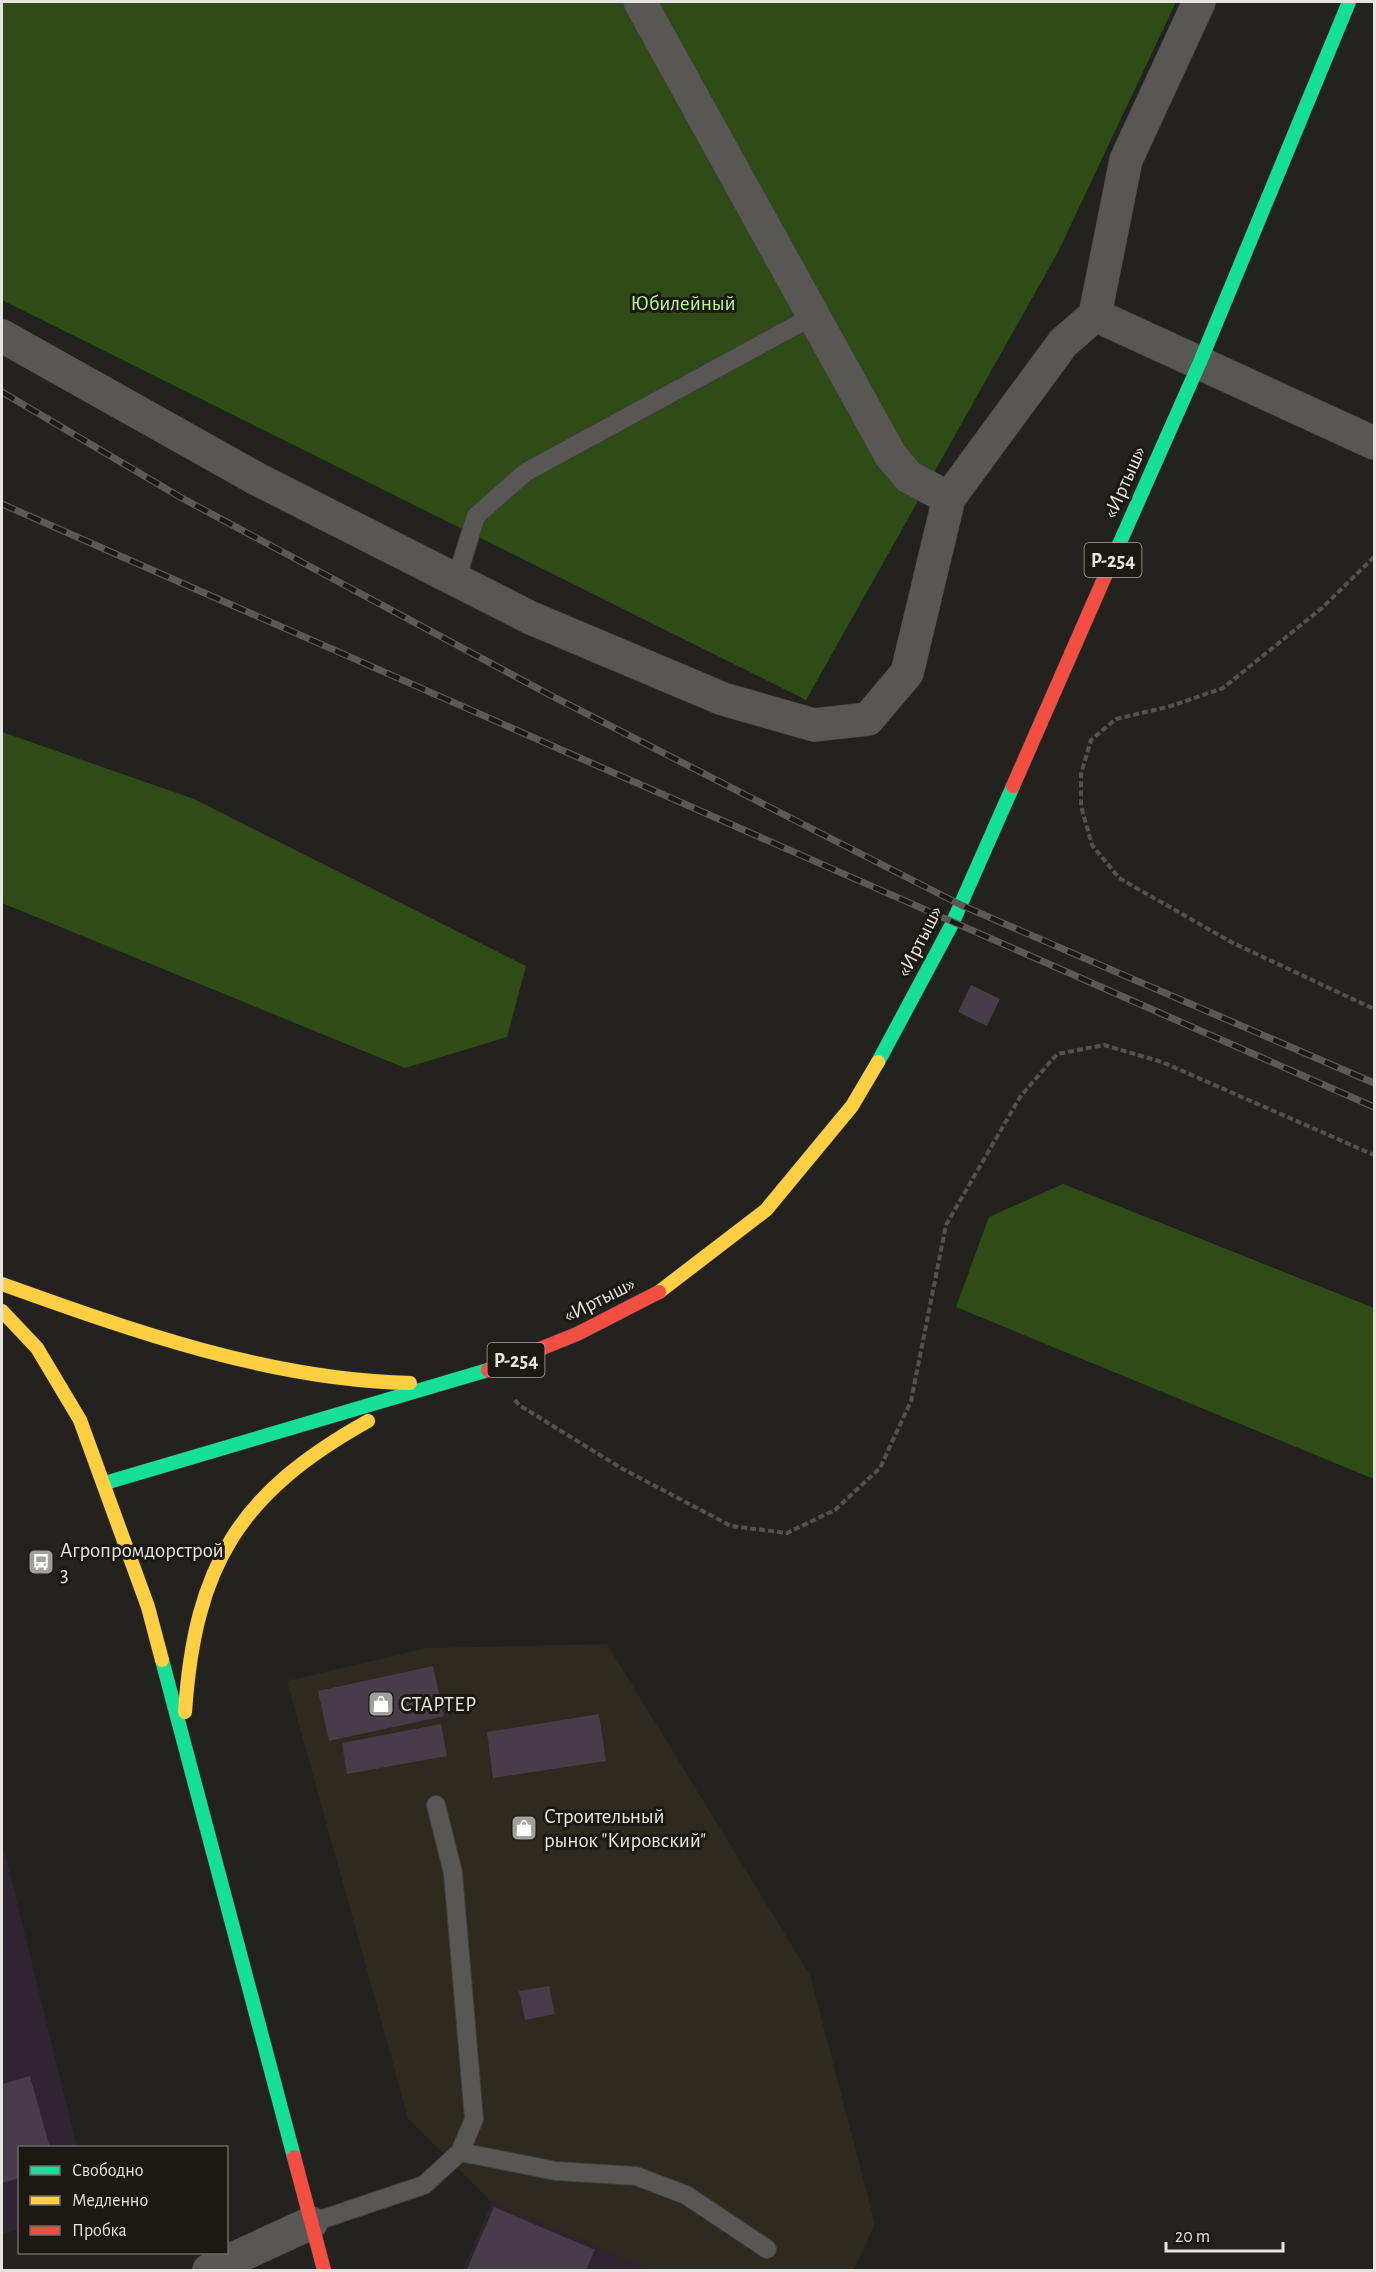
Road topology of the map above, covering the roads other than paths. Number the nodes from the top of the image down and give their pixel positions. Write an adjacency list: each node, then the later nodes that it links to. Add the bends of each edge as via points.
1 (639, 2): 5 (street)
2 (1199, 2): 4 (street, via 1126,160)
3 (1349, 2): 7 (main road, «Иртыш» / Р-254)
4 (1095, 315): 7 (street); 9 (street, via 1063,343)
5 (813, 316): 9 (street, via 891,456 909,477); 10 (lane, via 525,472 476,516)
6 (2, 336): 10 (street, via 257,479)
7 (1200, 362): 8 (street); 13 (main road, «Иртыш» / Р-254, via 952,924 852,1106 766,1210 662,1290 577,1334)
8 (1374, 444)
9 (949, 498): 10 (street, via 908,673 868,719 814,724 723,699 531,618)
10 (456, 580)
11 (2, 1284): 13 (main road, via 126,1328 269,1366 358,1382)
12 (2, 1311): 14 (main road, via 37,1347 81,1420)
13 (448, 1383): 14 (main road, «Иртыш» / Р-254); 15 (main road, via 330,1440 264,1494 224,1548 193,1627 185,1681)
14 (105, 1483): 15 (main road, via 148,1607)
15 (184, 1744): 18 (main road)
16 (435, 1805): 17 (lane, via 453,1874 474,2119)
17 (460, 2152): 18 (lane, via 423,2185); 19 (lane, via 556,2171 636,2176 686,2195)
18 (311, 2223): 20 (street); 21 (main road)
19 (767, 2249)
20 (209, 2271)
21 (324, 2271)

